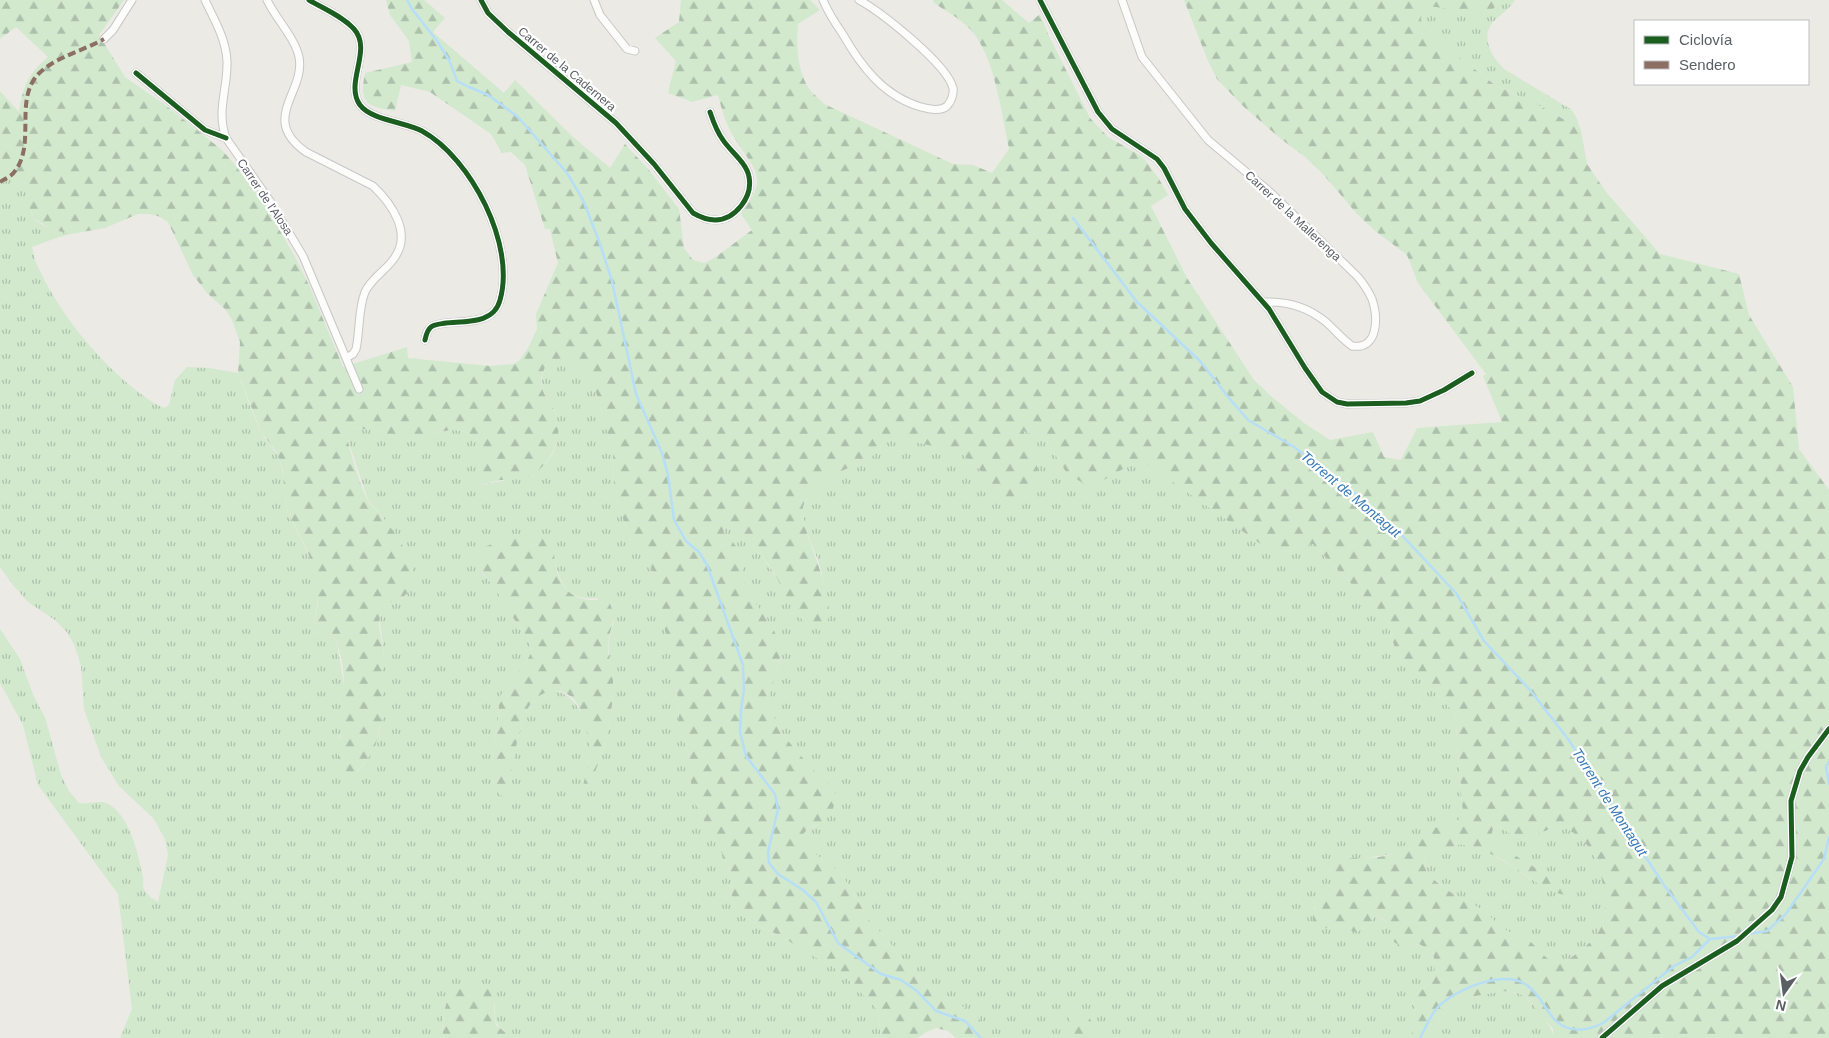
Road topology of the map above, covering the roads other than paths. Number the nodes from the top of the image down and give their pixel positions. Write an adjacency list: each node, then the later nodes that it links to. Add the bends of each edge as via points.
1 (132, 0): 11 (street)
2 (204, 0): 15 (street, Carrer de l'Alosa, via 226,52 221,106)
3 (267, 0): 18 (street, via 293,41 299,59 297,78 285,112 290,138 306,152 373,186 394,212 400,227 396,257 365,293 356,350)
4 (309, 0): 17 (street, via 358,33 360,52 356,99 359,104 370,114 412,126 443,145 476,186 497,234 503,286 496,312 482,319 432,326)
5 (481, 0): 14 (street, Carrer de la Cadernera, via 488,13 508,32 616,123 693,213 717,220 742,205 750,182 745,168 721,138)
6 (594, 0): 12 (street, via 600,15 627,49)
7 (823, 0): 8 (street, via 857,58 886,89 912,104 927,108 948,105 953,89 937,64 905,33)
8 (859, 0)
9 (1040, 0): 16 (street, via 1104,121 1157,159 1185,208 1211,243)
10 (1122, 0): 16 (street, Carrer de la Mallerenga, via 1142,57 1208,140 1270,192 1357,276 1366,288 1375,311 1374,333 1365,345 1352,346 1314,314 1287,304)
11 (104, 39)
12 (635, 51)
13 (136, 73): 15 (street, via 205,130)
14 (710, 112)
15 (226, 138): 18 (street, Carrer de l'Alosa, via 303,256)
16 (1264, 302): 19 (street, via 1318,387 1337,402 1420,401)
17 (425, 340)
18 (346, 358): 20 (street, Carrer de l'Alosa)
19 (1472, 373)
20 (359, 389)
21 (1829, 729): 22 (street, via 1800,771 1791,801 1792,857 1781,897 1772,910 1737,941 1662,986)
22 (1602, 1038)

